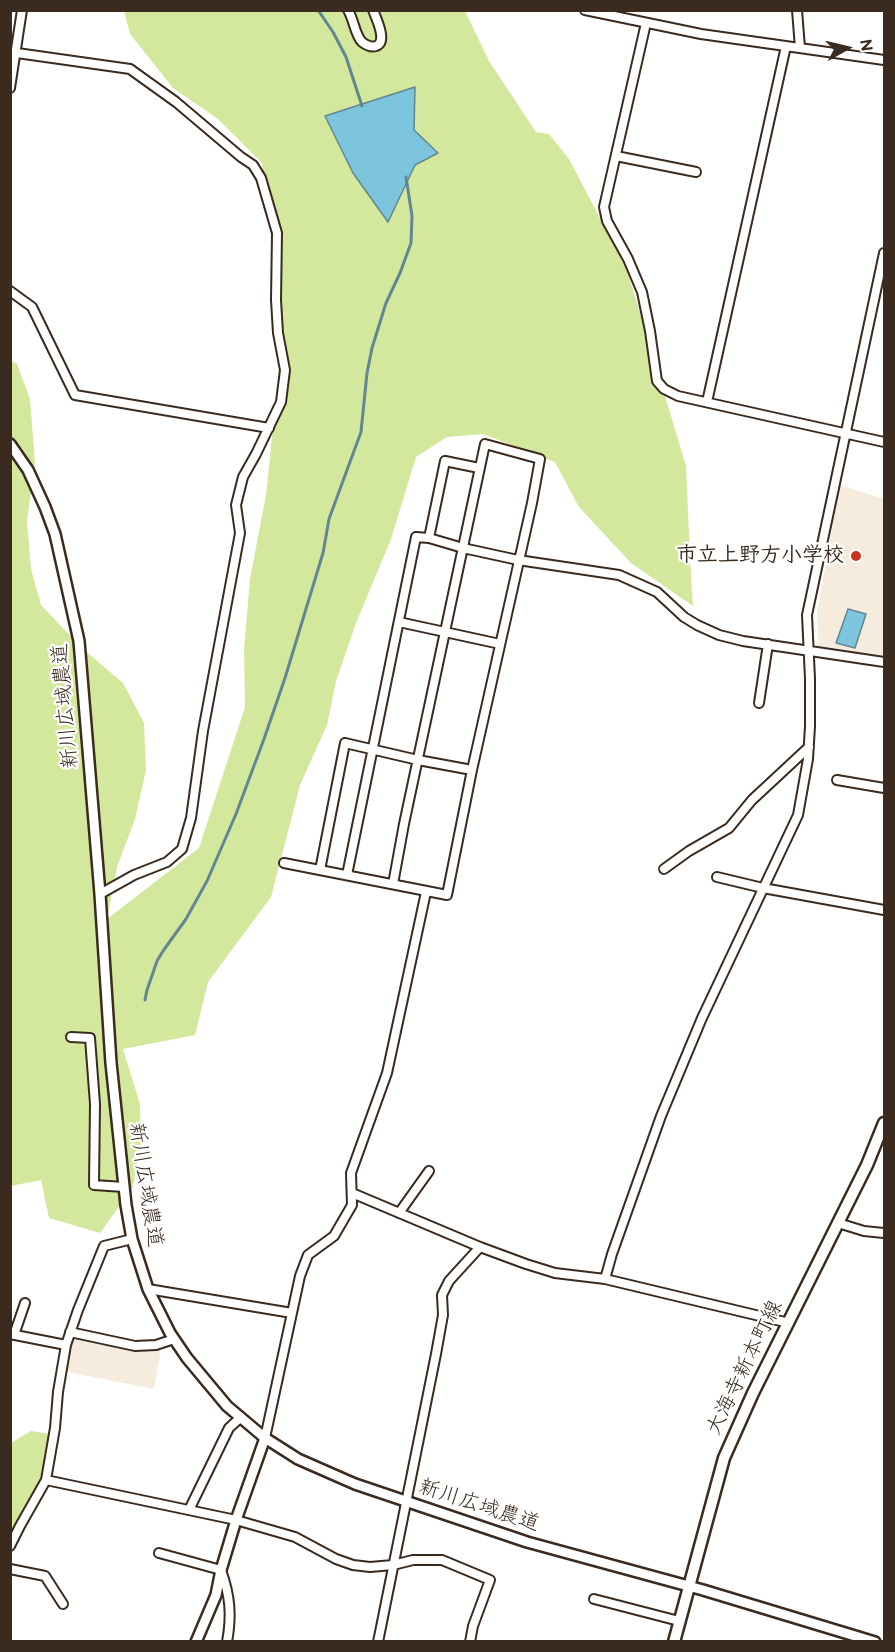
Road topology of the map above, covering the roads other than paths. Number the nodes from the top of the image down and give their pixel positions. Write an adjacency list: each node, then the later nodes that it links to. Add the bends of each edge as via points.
1 (22, 10): 9 (street)
2 (348, 10): 3 (street, via 360,40 374,47 382,40)
3 (373, 10)
4 (585, 10): 6 (street)
5 (797, 10): 8 (street)
6 (646, 23): 7 (street); 12 (street)
7 (786, 46): 8 (street); 16 (street)
8 (800, 48): 10 (street)
9 (13, 52): 11 (street); 17 (street, via 129,69 253,165 261,178 277,233 276,300 285,370 281,402)
10 (885, 60)
11 (10, 88)
12 (616, 156): 13 (street); 16 (street, via 604,207 642,292 657,381 678,396)
13 (696, 172)
14 (885, 253): 18 (street)
15 (10, 291): 17 (street, via 32,307 75,395)
16 (708, 402): 18 (street)
17 (270, 428): 46 (street, via 243,477 236,505 240,533 191,818 182,849 167,862)
18 (845, 433): 19 (street); 29 (street, via 808,605)
19 (885, 442)
20 (10, 444): 46 (street, 新川広域農道, via 28,470 55,534 79,641)
21 (478, 468): 22 (street, via 445,461); 23 (street); 24 (street, via 485,444 540,459)
22 (429, 538): 23 (street); 25 (street, via 416,537)
23 (463, 548): 24 (street); 26 (street)
24 (518, 560): 27 (street); 28 (street, via 619,575 657,592 697,626 719,635)
25 (399, 622): 26 (street); 33 (street)
26 (445, 631): 27 (street); 34 (street)
27 (500, 644): 35 (street)
28 (768, 644): 29 (street); 31 (street)
29 (808, 650): 30 (street); 32 (street)
30 (885, 662)
31 (759, 703)
32 (808, 747): 39 (street, via 752,800 729,828); 44 (street, via 798,815)
33 (373, 749): 34 (street); 40 (street, via 345,742); 41 (street)
34 (418, 760): 35 (street); 43 (street)
35 (472, 770): 45 (street, via 447,895)
36 (837, 780): 37 (street)
37 (885, 788)
38 (284, 863): 40 (street)
39 (664, 869)
40 (320, 870): 41 (street)
41 (347, 875): 43 (street)
42 (717, 877): 44 (street)
43 (393, 884): 45 (street)
44 (763, 888): 47 (street); 58 (street, via 661,1116)
45 (426, 891): 52 (street, via 387,1073 351,1173)
46 (100, 894): 51 (street, 新川広域農道)
47 (885, 910)
48 (71, 1037): 51 (street, via 90,1038 95,1104 94,1185)
49 (885, 1123): 54 (main road, 大海寺新本町線)
50 (429, 1171): 53 (street)
51 (124, 1187): 56 (street, 新川広域農道)
52 (352, 1193): 53 (street); 61 (street, via 352,1205 334,1236 308,1255)
53 (399, 1213): 57 (street)
54 (838, 1223): 55 (street); 62 (main road, 大海寺新本町線)
55 (885, 1233)
56 (132, 1239): 59 (street, 新川広域農道); 63 (street, via 104,1246)
57 (480, 1247): 58 (street, via 555,1273); 70 (street, via 449,1281 442,1295 443,1315)
58 (605, 1279): 62 (street)
59 (148, 1288): 61 (street); 65 (street, 新川広域農道)
60 (25, 1303): 64 (street)
61 (292, 1313): 68 (street)
62 (789, 1323): 78 (main road, 大海寺新本町線, via 724,1458)
63 (70, 1332): 65 (street, via 135,1346); 66 (street)
64 (12, 1334): 66 (street)
65 (174, 1339): 67 (street, 新川広域農道, via 208,1384)
66 (66, 1345): 69 (street)
67 (241, 1417): 68 (street, 新川広域農道); 71 (street, via 229,1428)
68 (265, 1438): 70 (street, 新川広域農道, via 298,1459); 72 (street)
69 (46, 1480): 71 (street); 73 (street)
70 (406, 1501): 75 (street); 78 (street, 新川広域農道, via 527,1542)
71 (189, 1510): 72 (street)
72 (236, 1520): 75 (street, via 295,1537 353,1565); 77 (street)
73 (10, 1546)
74 (159, 1553): 77 (street)
75 (393, 1565): 84 (street); 85 (street, via 442,1560 490,1580)
76 (10, 1569): 80 (street, via 45,1576)
77 (221, 1570): 82 (street, via 216,1595); 83 (street, via 231,1619)
78 (689, 1587): 81 (main road, 大海寺新本町線); 87 (street, 新川広域農道)
79 (594, 1599): 81 (street)
80 (63, 1604)
81 (679, 1621): 86 (main road, 大海寺新本町線)
82 (196, 1641)
83 (226, 1641)
84 (378, 1641)
85 (470, 1641)
86 (674, 1641)
87 (875, 1641)

